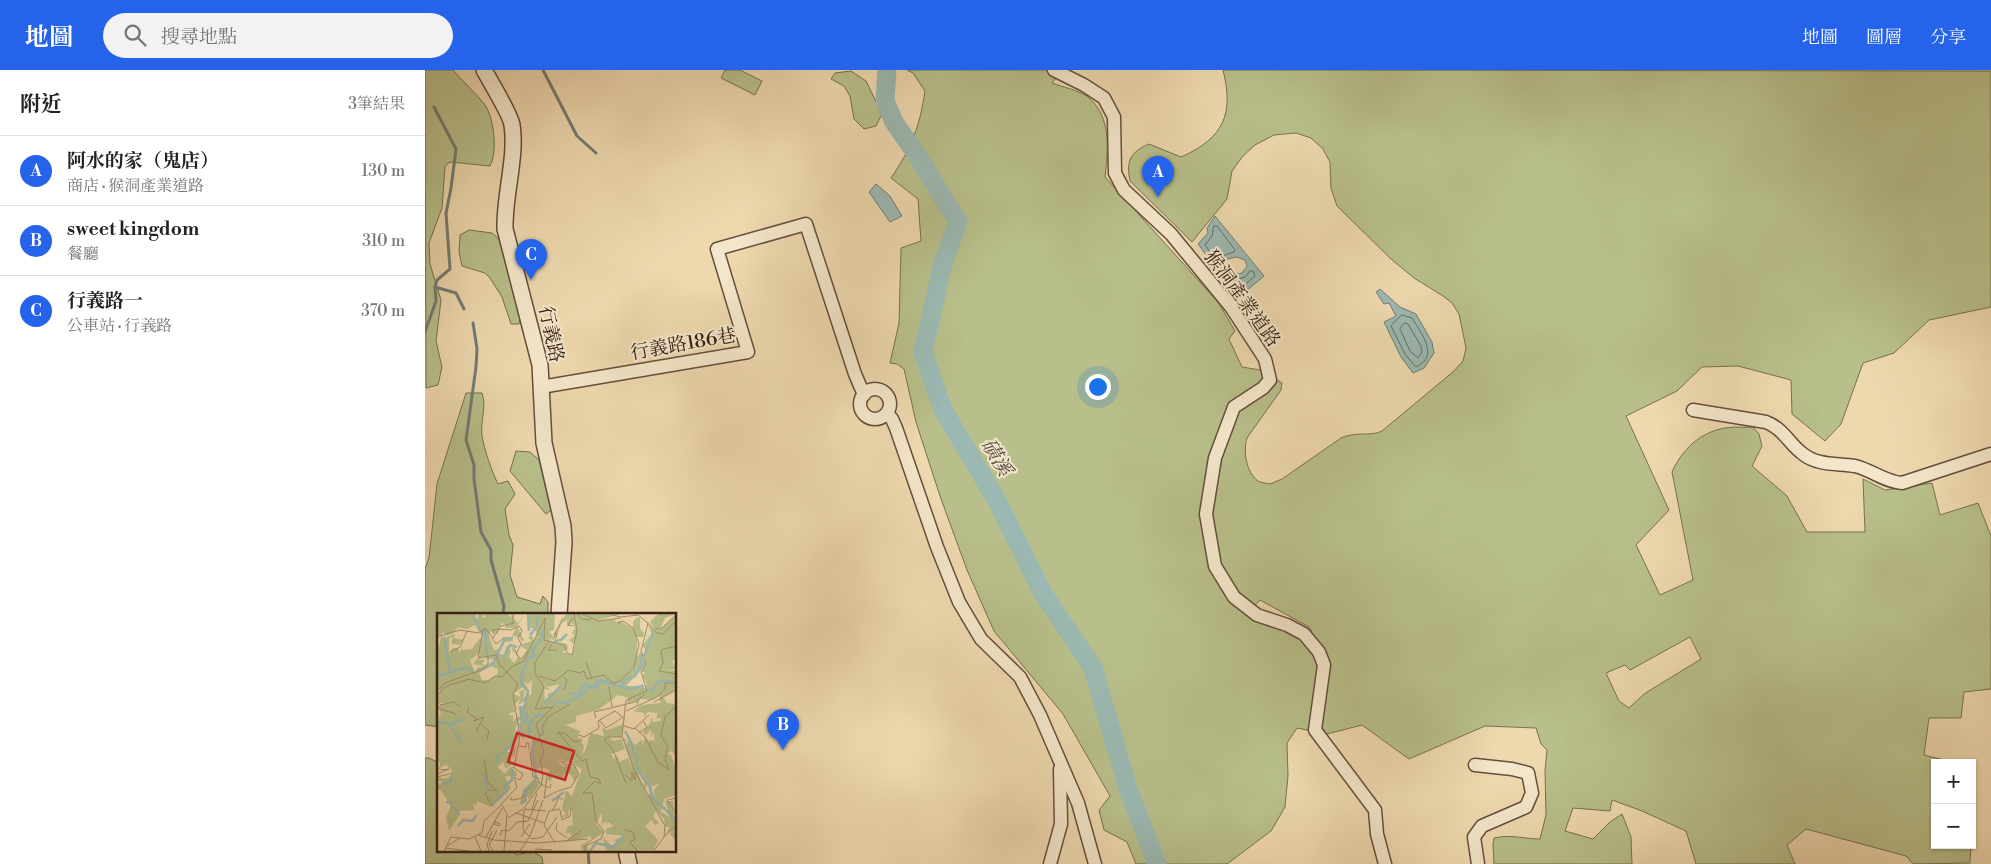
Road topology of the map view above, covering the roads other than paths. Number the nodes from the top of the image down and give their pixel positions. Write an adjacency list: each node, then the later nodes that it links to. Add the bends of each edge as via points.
1 (485, 70): 3 (street, 行義路, via 512,124 505,229 540,366)
2 (1053, 71): 13 (street, 猴洞產業道路, via 1104,98 1114,117 1115,173 1124,190 1171,234 1231,307 1265,359 1270,380 1234,407 1215,458 1206,514 1215,566 1234,597 1257,615 1304,634 1319,652 1324,665 1315,730 1375,810)
3 (541, 387): 4 (street, 行義路186巷, via 748,352 717,249 805,224 855,374); 8 (street, 行義路, via 544,443 565,542)
4 (868, 392): 6 (street, via 883,391 889,399 891,404); 6 (street, via 861,399 861,410 868,417)
5 (1693, 410): 7 (street, via 1766,422 1775,426 1803,455 1822,462 1856,466 1894,483)
6 (883, 416): 9 (street, via 892,419 896,428 959,602 981,639 1020,677)
7 (1991, 454)
8 (559, 613)
9 (1060, 762): 11 (street, via 1061,824); 12 (street, via 1078,803)
10 (1475, 765): 14 (street, via 1528,773 1532,793 1526,807 1483,826 1474,837)
11 (1049, 864)
12 (1095, 864)
13 (1385, 864)
14 (1478, 864)

